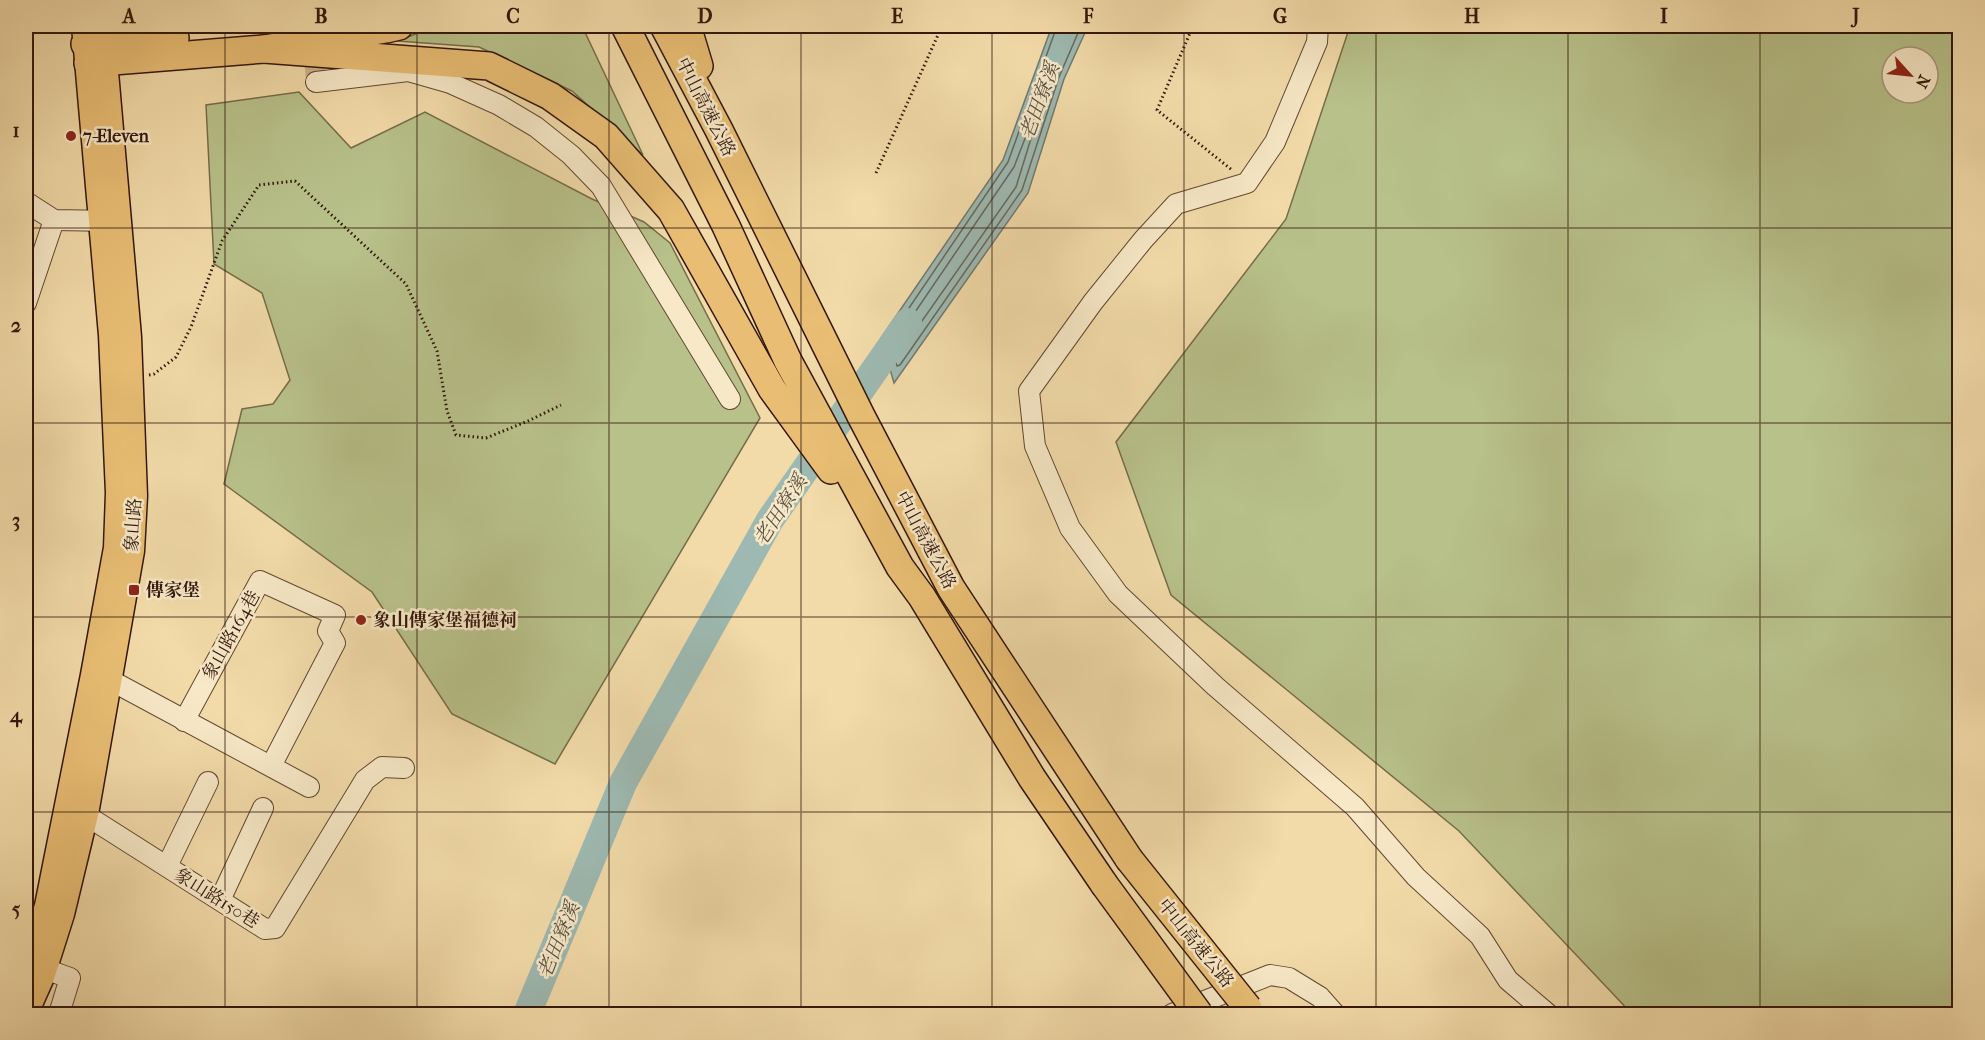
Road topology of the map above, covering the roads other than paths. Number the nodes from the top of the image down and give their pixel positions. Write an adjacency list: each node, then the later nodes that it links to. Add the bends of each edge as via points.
1 (314, 26): 7 (highway)
2 (399, 26): 8 (highway)
3 (625, 26): 16 (highway, 中山高速公路, via 726,226 788,361)
4 (664, 26): 10 (highway, 中山高速公路)
5 (687, 26): 10 (highway)
6 (1318, 26): 34 (street, via 1317,42 1275,142 1247,183 1176,204 1093,303 1029,391 1035,446 1070,528 1118,594 1215,686 1355,807 1416,877 1480,936 1508,980)
7 (95, 44): 8 (highway); 13 (main road, 象山路)
8 (264, 49): 16 (highway, via 489,66 550,96 606,136 671,210 772,389)
9 (316, 82): 15 (street, via 408,71 450,83 536,127 571,154 601,186)
10 (719, 130): 28 (highway, 中山高速公路, bridge, via 951,588 1129,860)
11 (26, 202): 12 (street)
12 (54, 220): 13 (street); 14 (street)
13 (110, 222): 17 (main road, 象山路, via 118,493); 17 (main road, 象山路, via 131,378 135,496 132,551)
14 (26, 303)
15 (730, 399)
16 (900, 567): 32 (highway, 中山高速公路, bridge, via 1032,778)
17 (102, 678): 18 (street); 24 (main road, 象山路)
18 (184, 721): 19 (street); 19 (street, 象山路164巷, via 260,581 335,615 328,631 335,643)
19 (271, 766): 22 (street)
20 (404, 768): 26 (street, 象山路150巷, via 382,767 365,780 275,928 266,929)
21 (208, 782): 25 (street)
22 (309, 787)
23 (263, 807): 26 (street)
24 (77, 809): 25 (street, 象山路150巷); 27 (main road, 象山路, via 47,906)
25 (167, 866): 26 (street, 象山路150巷)
26 (220, 900)
27 (35, 970): 29 (main road, 象山路); 30 (street, via 70,978)
28 (1251, 1011)
29 (26, 1013)
30 (59, 1014)
31 (1172, 1014): 33 (street, via 1270,975 1289,978 1320,997)
32 (1199, 1014)
33 (1335, 1014)
34 (1548, 1014)

